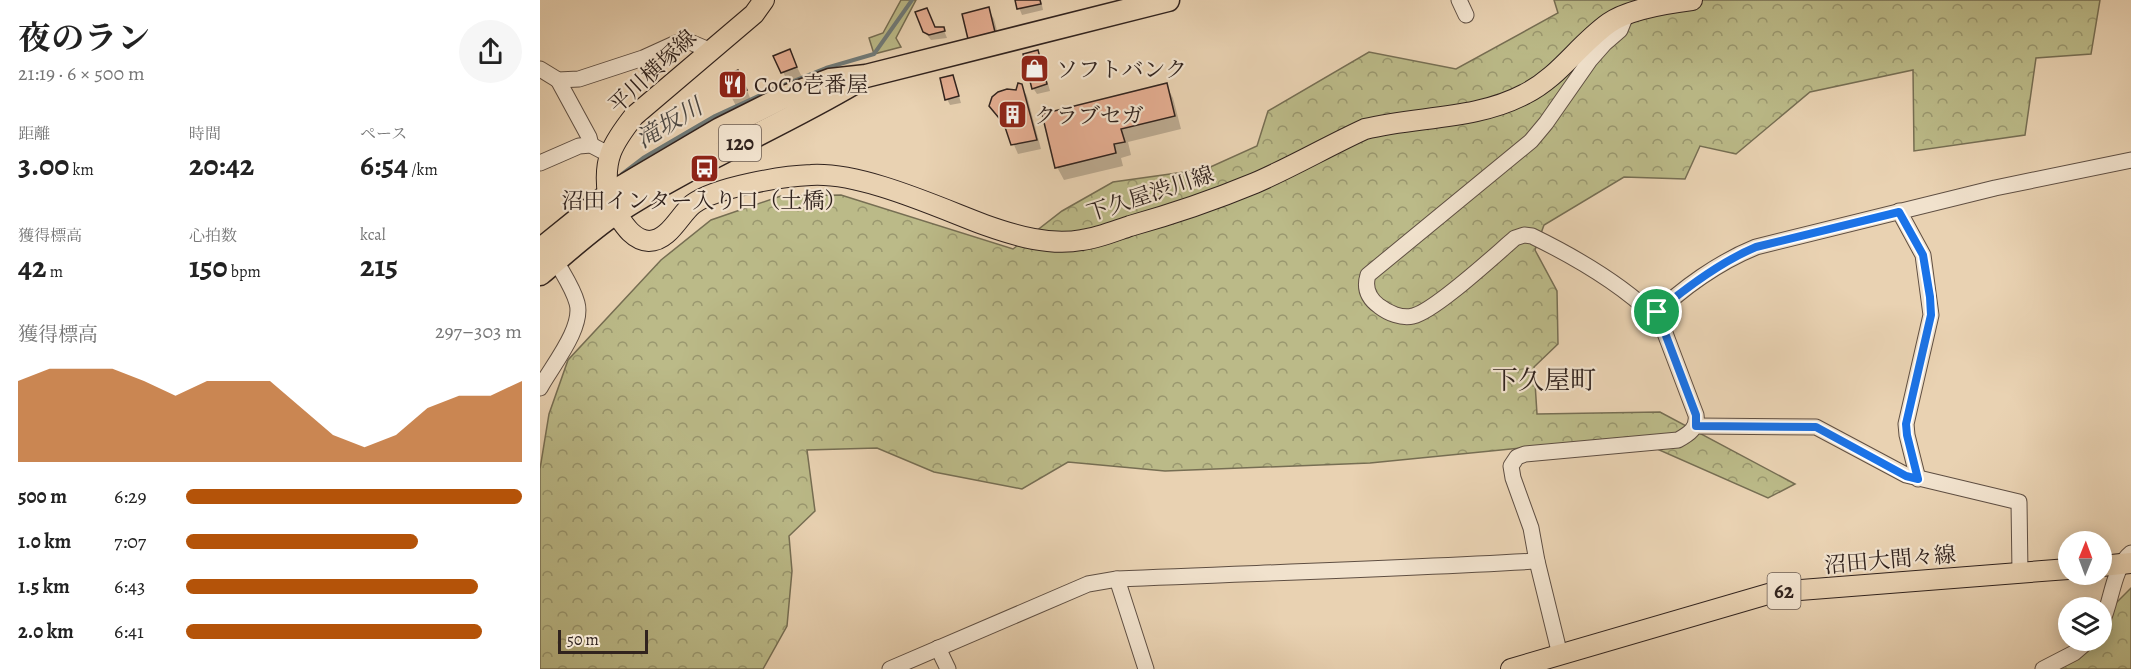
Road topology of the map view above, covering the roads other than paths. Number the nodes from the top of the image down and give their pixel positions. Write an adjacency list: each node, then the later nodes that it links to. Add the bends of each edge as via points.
1 (764, 0): 7 (main road, 平川横塚線, via 754,14)
2 (1168, 0): 14 (highway, 120, via 866,76 830,80 782,98 658,164)
3 (1459, 0): 5 (street)
4 (1692, 0): 6 (main road, 下久屋渋川線)
5 (1466, 15)
6 (1626, 15): 14 (main road, 下久屋渋川線, via 1610,22 1548,80 1525,95 1491,108 1365,129 1256,182 1084,240 1062,243 1024,237 887,189 834,175 789,177 707,196 693,204 656,240 647,241 630,233); 17 (street, via 1620,30 1590,60 1531,141 1383,261 1368,275 1366,284 1372,300 1382,308 1406,317 1416,316 1524,235 1588,266 1636,299 1653,316)
7 (709, 50): 9 (street, via 690,42 676,43 579,79); 11 (main road, 平川横塚線, via 634,116)
8 (540, 69): 9 (street)
9 (558, 80): 10 (street)
10 (591, 145): 11 (street); 13 (street, via 579,146)
11 (610, 155): 14 (main road, 平川横塚線, via 605,176)
12 (2131, 160): 15 (street)
13 (540, 163)
14 (612, 204): 16 (highway, 120)
15 (1899, 212): 17 (street, via 1736,255); 20 (street, via 1923,255 1930,297 1926,344 1906,424)
16 (545, 262): 18 (street, via 578,305 573,330)
17 (1657, 312): 19 (street, via 1696,415)
18 (540, 388)
19 (1696, 426): 20 (street, via 1816,427); 21 (street, via 1678,440 1517,457 1511,466 1513,478 1531,528)
20 (1918, 479): 24 (street, via 2019,502)
21 (1537, 561): 25 (street); 29 (street)
22 (2121, 562): 26 (street)
23 (2058, 570): 24 (main road, 沼田大間々線 / 62)
24 (2020, 573): 29 (main road, 沼田大間々線 / 62, via 1775,592)
25 (1117, 579): 27 (street, via 1088,584); 32 (street)
26 (2111, 597)
27 (938, 648): 30 (street); 31 (street)
28 (2076, 651): 34 (street)
29 (1560, 655): 33 (main road, 沼田大間々線 / 62)
30 (890, 669)
31 (948, 669)
32 (1146, 669)
33 (1510, 669)
34 (2043, 669)

